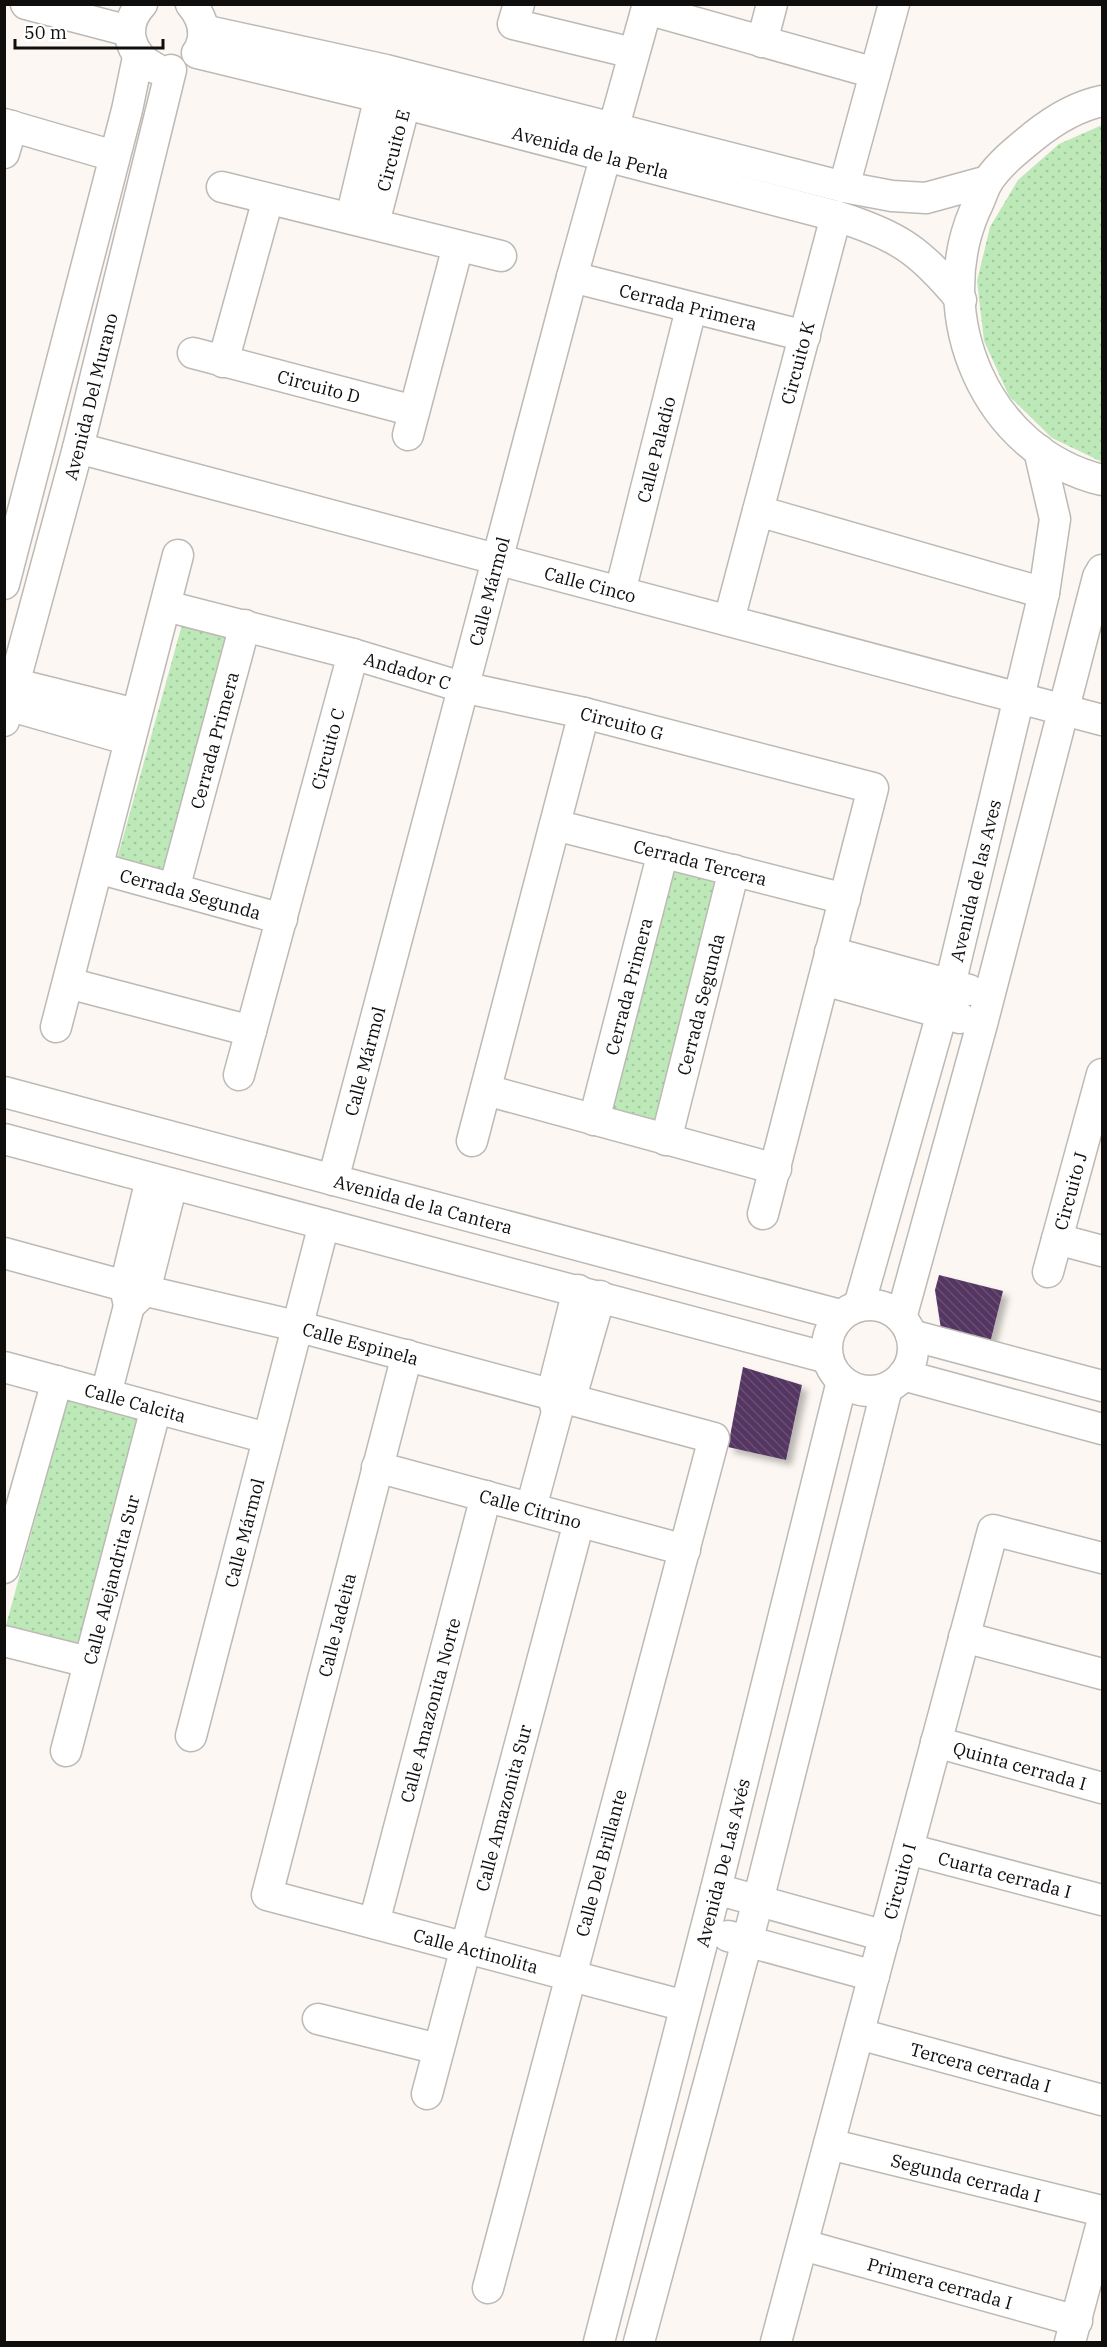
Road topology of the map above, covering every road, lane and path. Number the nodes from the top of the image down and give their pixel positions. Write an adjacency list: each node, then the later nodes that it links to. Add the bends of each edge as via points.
1 (26, 4): 6 (street)
2 (519, 4): 9 (street, via 513,24)
3 (772, 4): 8 (street)
4 (894, 4): 11 (street)
5 (647, 7): 8 (street); 9 (street, Calle Mármol)
6 (137, 21): 10 (street, via 153,68); 16 (street, Avenida Del Murano)
7 (197, 29): 10 (street, via 190,61); 12 (street, Avenida de la Perla)
8 (762, 42): 11 (street)
9 (633, 53): 15 (street, Calle Mármol)
10 (171, 70): 31 (street, Avenida Del Murano)
11 (875, 73): 19 (street)
12 (395, 87): 15 (street, Avenida de la Perla); 22 (street, Circuito E)
13 (1102, 101): 17 (street, via 1051,122 1015,151)
14 (7, 134): 16 (street)
15 (609, 142): 19 (street, Avenida de la Perla); 21 (street, Avenida de la Perla); 25 (street, Calle Mármol)
16 (114, 156): 38 (street, Avenida Del Murano)
17 (988, 181): 19 (street, Avenida de la Perla, via 926,198); 26 (street, via 969,225 959,267)
18 (222, 187): 20 (street)
19 (844, 187)
20 (268, 199): 22 (street); 30 (street)
21 (836, 216): 26 (street, Avenida de la Perla, via 883,231 915,252); 28 (street, Circuito K)
22 (362, 221): 23 (street)
23 (458, 246): 24 (street); 30 (street, Circuito D, via 411,423)
24 (501, 256)
25 (572, 277): 27 (street, Cerrada Primera); 36 (street, Calle Mármol)
26 (961, 300): 32 (street, via 967,350 983,388 1008,422)
27 (691, 309): 28 (street, Cerrada Primera); 39 (street, Calle Paladio)
28 (805, 336): 34 (street, Circuito K)
29 (193, 353): 30 (street, Circuito D)
30 (224, 362)
31 (78, 448): 36 (street, Calle Cinco); 48 (street, Avenida Del Murano)
32 (1039, 450): 33 (street, via 1084,475); 40 (street, Avenida de las Aves, via 1055,519)
33 (1102, 480)
34 (758, 511): 40 (street); 43 (street, Circuito K)
35 (178, 555): 42 (street)
36 (497, 559): 39 (street, Calle Cinco); 46 (street, Calle Mármol)
37 (1102, 570): 41 (street)
38 (4, 584)
39 (620, 591): 43 (street, Calle Cinco)
40 (1044, 593): 47 (street, Avenida de las Aves)
41 (1097, 602): 49 (street)
42 (165, 606): 44 (street); 52 (street)
43 (729, 620): 47 (street, Calle Cinco)
44 (245, 625): 45 (street); 57 (street, Cerrada Primera)
45 (353, 654): 46 (street, Andador C); 59 (street, Circuito C)
46 (462, 687): 50 (street, Andador C); 76 (street, Calle Mármol)
47 (1019, 697): 49 (street, Calle Cinco); 63 (street, Avenida de las Aves)
48 (7, 699): 52 (street)
49 (1065, 709): 51 (street, Calle Cinco); 62 (street)
50 (584, 713): 53 (street, Circuito G); 58 (street, Circuito G, via 873,788)
51 (1102, 720)
52 (133, 727): 55 (street)
53 (555, 825): 54 (street, Cerrada Tercera); 69 (street, Circuito G)
54 (663, 852): 56 (street, Cerrada Tercera); 71 (street, Cerrada Primera)
55 (98, 868): 57 (street, Cerrada Segunda); 61 (street)
56 (734, 870): 58 (street, Cerrada Tercera); 73 (street, Cerrada Segunda)
57 (174, 889): 59 (street, Cerrada Segunda)
58 (844, 899): 60 (street, Circuito G)
59 (282, 919): 66 (street, Circuito C)
60 (827, 966): 63 (street); 75 (street, Circuito G)
61 (68, 983): 65 (street); 66 (street)
62 (990, 995): 63 (street); 64 (street)
63 (946, 999): 64 (street); 86 (street, Avenida de las Aves)
64 (982, 1024): 88 (street)
65 (56, 1027)
66 (250, 1030): 68 (street, Circuito C)
67 (1102, 1074): 80 (street, Circuito J)
68 (239, 1075)
69 (486, 1090): 71 (street); 74 (street, Circuito G)
70 (4, 1092): 76 (street, Avenida de la Cantera)
71 (594, 1120): 73 (street)
72 (4, 1139): 77 (street)
73 (666, 1140): 75 (street)
74 (472, 1141)
75 (777, 1169): 78 (street, Circuito G)
76 (333, 1180): 86 (street, Avenida de la Cantera)
77 (162, 1182): 79 (street); 85 (street)
78 (763, 1214)
79 (324, 1224): 84 (street); 87 (street, Calle Mármol)
80 (1057, 1239): 81 (street, Circuito J); 83 (street, Circuito J)
81 (1102, 1251)
82 (4, 1253): 85 (street, Calle Espinela)
83 (1048, 1272)
84 (590, 1293): 91 (street); 96 (street)
85 (133, 1294): 87 (street, Calle Espinela); 95 (street)
86 (850, 1311): 88 (street, via 874,1305 889,1309); 91 (street, via 831,1330 827,1344)
87 (296, 1326): 89 (street, Calle Espinela); 99 (street, Calle Mármol)
88 (906, 1326): 93 (street, via 913,1349 910,1363); 94 (street)
89 (407, 1355): 96 (street, Calle Espinela); 101 (street, Calle Jadeita)
90 (4, 1367): 92 (street, Calle Calcita)
91 (835, 1369): 93 (street, via 863,1391); 117 (street, Avenida De Las Avés)
92 (57, 1381): 95 (street, Calle Calcita); 107 (street)
93 (895, 1381): 98 (street); 120 (street)
94 (1102, 1386)
95 (106, 1394): 97 (street, Calle Calcita)
96 (560, 1401): 100 (street, Calle Espinela); 103 (street)
97 (156, 1408): 99 (street, Calle Calcita); 110 (street, Calle Alejandrita Sur)
98 (1102, 1429)
99 (267, 1438): 112 (street, Calle Mármol)
100 (714, 1438): 105 (street, Calle Del Brillante)
101 (377, 1467): 102 (street, Calle Citrino); 118 (street, Calle Jadeita)
102 (486, 1496): 103 (street, Calle Citrino); 121 (street, Calle Amazonita Norte)
103 (531, 1508): 104 (street, Calle Citrino)
104 (579, 1522): 105 (street, Calle Citrino); 125 (street, Calle Amazonita Sur)
105 (685, 1550): 126 (street, Calle Del Brillante)
106 (1102, 1558): 108 (street, Circuito I, via 993,1530)
107 (4, 1568)
108 (964, 1637): 111 (street); 113 (street, Circuito I)
109 (4, 1641): 110 (street)
110 (88, 1662): 114 (street, Calle Alejandrita Sur)
111 (1102, 1674)
112 (191, 1737)
113 (936, 1742): 115 (street, Quinta cerrada I); 116 (street, Circuito I)
114 (66, 1751)
115 (1102, 1788)
116 (908, 1849): 119 (street, Cuarta cerrada I); 123 (street, Circuito I)
117 (716, 1889): 120 (street); 122 (street, Avenida De Las Avés)
118 (267, 1895): 121 (street, Calle Actinolita)
119 (1102, 1900)
120 (758, 1901): 123 (street); 124 (street)
121 (374, 1923): 125 (street, Calle Actinolita)
122 (705, 1929): 124 (street); 128 (street, Avenida De Las Avés)
123 (885, 1936): 127 (street, Circuito I)
124 (747, 1941): 127 (street); 141 (street)
125 (465, 1947): 126 (street, Calle Actinolita); 131 (street, Calle Amazonita Sur)
126 (571, 1976): 128 (street, Calle Actinolita); 138 (street, Calle Del Brillante)
127 (874, 1976): 130 (street, Circuito I)
128 (685, 2007): 140 (street, Avenida De Las Avés)
129 (318, 2019): 131 (street)
130 (858, 2034): 133 (street, Tercera cerrada I); 134 (street, Circuito I)
131 (438, 2049): 132 (street, Calle Amazonita Sur)
132 (427, 2094)
133 (1102, 2100)
134 (830, 2144): 135 (street, Segunda cerrada I); 137 (street, Circuito I)
135 (1102, 2211)
136 (1102, 2223): 139 (street)
137 (802, 2245): 139 (street, Primera cerrada I); 142 (street, Circuito I)
138 (488, 2288)
139 (1073, 2332)
140 (599, 2343)
141 (639, 2343)
142 (776, 2343)

